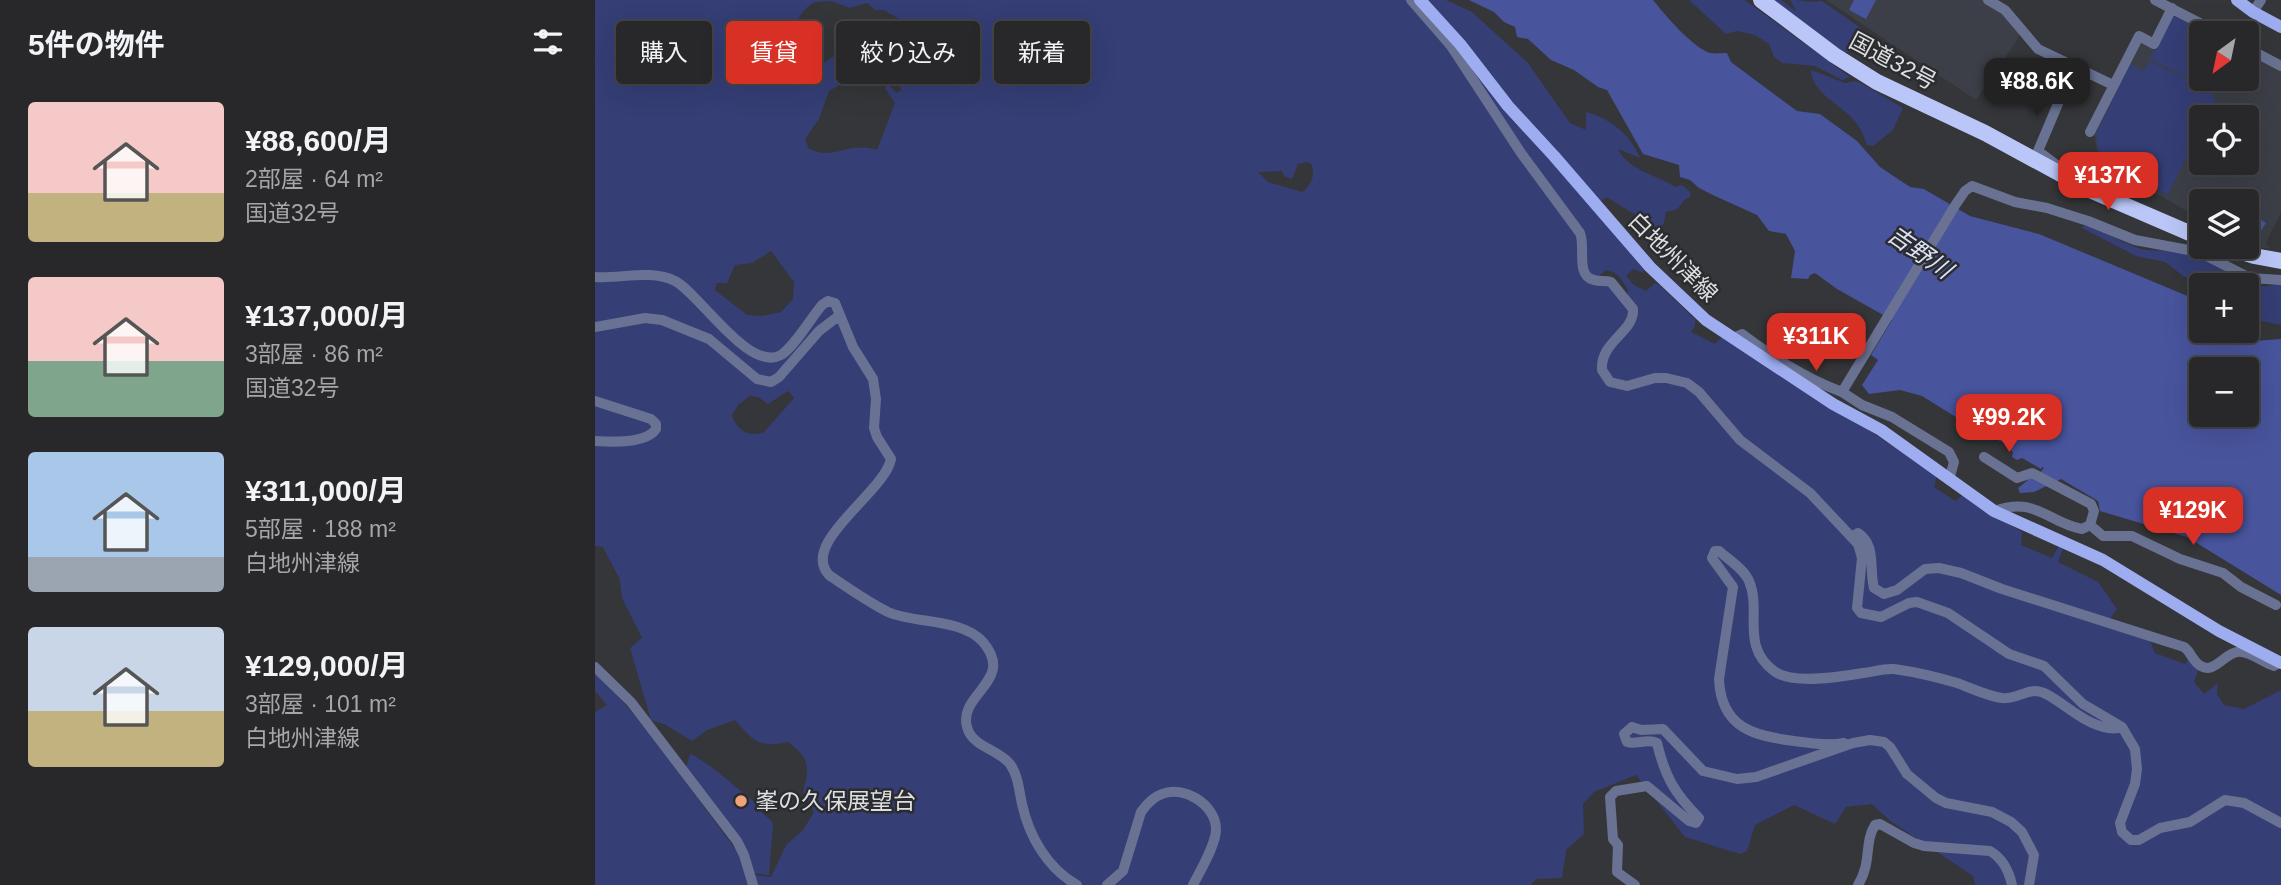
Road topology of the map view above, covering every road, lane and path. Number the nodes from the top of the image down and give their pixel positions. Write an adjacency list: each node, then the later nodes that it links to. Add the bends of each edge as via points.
1 (1411, 0): 33 (street, via 1458,56 1580,233 1585,275 1611,282 1633,309 1629,323 1601,362 1605,377 1618,386 1666,378 1693,387 1740,440 1810,493)
2 (1420, 0): 25 (main road, 白地州津線, via 1650,267 1706,320)
3 (1761, 0): 17 (highway, 国道32号, via 1877,82)
4 (1988, 0): 13 (street, via 2005,10 2038,49)
5 (2155, 0): 8 (street)
6 (2237, 0): 9 (main road)
7 (2261, 0): 9 (street)
8 (2172, 8): 10 (street); 15 (street, via 2154,44 2139,36)
9 (2253, 12): 11 (main road)
10 (2196, 21)
11 (2281, 27)
12 (2259, 54): 14 (street)
13 (2056, 59): 15 (street); 17 (street, via 2060,99 2038,151 2058,166)
14 (2281, 66)
15 (2113, 85): 16 (street)
16 (2090, 132)
17 (2056, 172): 18 (highway, 国道32号)
18 (2189, 232)
19 (2259, 257): 20 (highway)
20 (2281, 261)
21 (595, 277): 23 (street, via 671,279 686,288 743,345 766,358 782,354 826,301 835,303)
22 (2281, 280): 26 (street, via 2250,278 2199,252 2135,240 1975,186 1965,191)
23 (840, 315): 24 (street, via 818,331 771,382 757,379 709,340 662,320 645,318); 41 (street, via 873,379 874,428 891,459 874,490 831,537 823,566 829,575 890,612 945,624 983,642 993,672 969,706 966,726 973,738 1012,766 1031,833 1050,863)
24 (595, 327)
25 (1733, 338): 26 (street, via 1742,334 1778,361); 30 (main road, 白地州津線, via 1881,430)
26 (1842, 392): 30 (street, via 1949,452 1954,462)
27 (595, 401): 28 (street, via 651,419 656,429 638,439)
28 (595, 441)
29 (1984, 457): 32 (street, via 2017,478 2032,473 2091,504 2094,515)
30 (1949, 480): 31 (main road, 白地州津線)
31 (1994, 511): 32 (street, via 2032,508 2078,528); 35 (main road, 白地州津線, via 2103,561)
32 (2089, 525): 34 (street, via 2103,536 2132,536 2223,573)
33 (1852, 537): 35 (street, via 1858,533 1870,547 1874,589 1884,594 1925,569 1939,568 2184,647 2205,668 2237,652 2274,666); 37 (street, via 1862,558 1857,608 1861,613 1881,617 1917,602 1948,613 2009,654 2044,666 2083,704)
34 (2276, 605)
35 (2280, 663)
36 (595, 667): 40 (street, via 631,702 737,841)
37 (2122, 727): 38 (street, via 2112,729 2082,718 2034,690 2003,698 1895,669 1785,677 1769,667 1758,651 1747,577 1716,551 1712,558 1733,587 1719,679 1727,711 1762,737); 39 (street, via 2135,749 2137,769 2120,823 2127,838 2139,840 2160,828 2190,822 2225,800 2244,803)
38 (1853, 743): 44 (street, via 1756,777 1737,779 1703,771 1663,729 1627,730 1627,742 1657,743 1665,774 1699,818 1696,823 1689,821 1647,786 1611,794 1617,872); 47 (street, via 1884,742 1907,774 1936,798 1992,812 2011,822 2033,850)
39 (2281, 823)
40 (753, 885)
41 (1077, 885)
42 (1107, 885): 43 (street, via 1123,871 1141,812 1168,792 1203,802 1214,820 1215,834)
43 (1193, 885)
44 (1635, 885)
45 (1858, 885): 46 (street, via 1867,865 1872,830 1880,824 1924,846 1990,851 2005,866)
46 (2011, 885)
47 (2029, 885)

